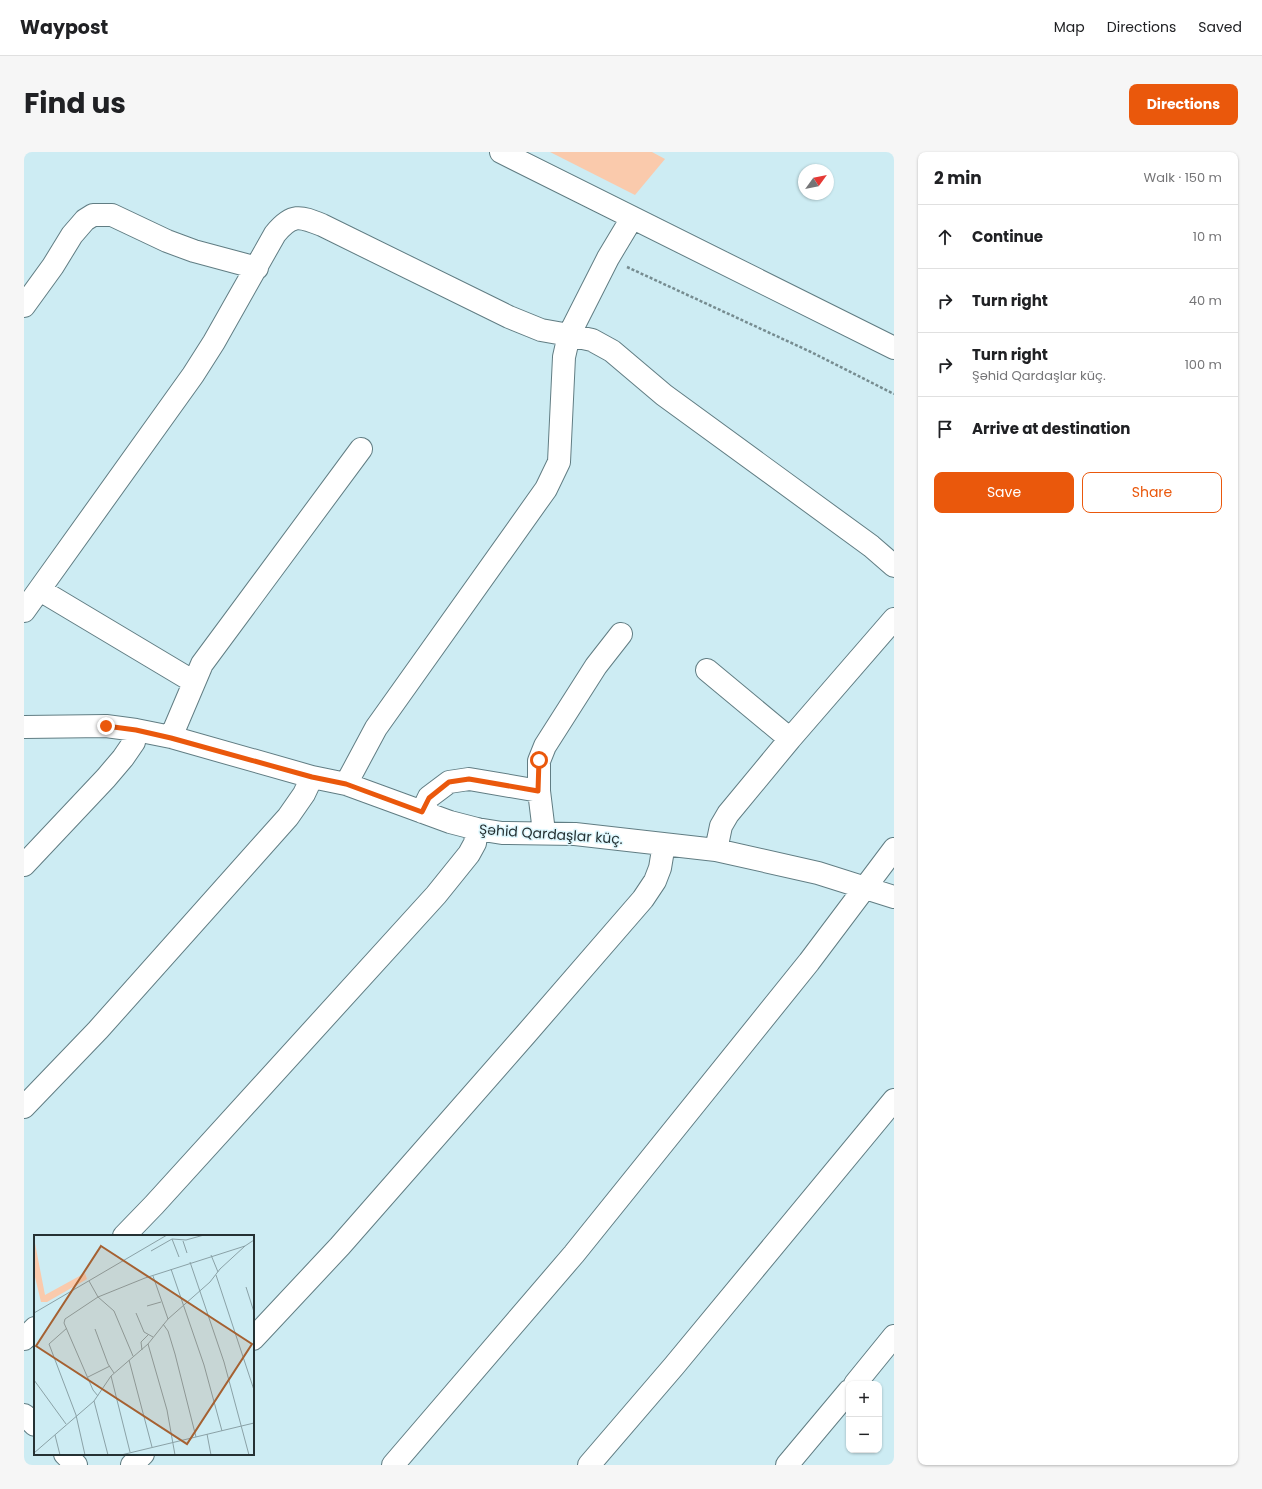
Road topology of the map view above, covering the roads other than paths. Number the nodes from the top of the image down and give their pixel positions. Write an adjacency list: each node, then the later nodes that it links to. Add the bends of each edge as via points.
1 (501, 152): 2 (street)
2 (632, 218): 5 (street, via 608,258); 6 (street)
3 (257, 268): 4 (street, via 194,251 112,214 93,215 72,234); 5 (street, via 275,234 284,223 297,217 305,218 509,317 540,330); 9 (street, via 193,375)
4 (24, 306)
5 (570, 335): 8 (street, via 592,340 612,351 664,395 871,546); 20 (street, via 564,357 559,462 546,489 376,728)
6 (894, 348)
7 (361, 449): 14 (street, via 202,664)
8 (894, 566)
9 (40, 590): 10 (street); 14 (street)
10 (24, 611)
11 (894, 618): 18 (street)
12 (621, 634): 21 (street, via 596,666 545,746 539,760)
13 (707, 670): 18 (street)
14 (194, 682): 17 (street)
15 (24, 727): 16 (street, Şəhid Qardaşlar küç., via 106,726)
16 (136, 730): 17 (street, Şəhid Qardaşlar küç.); 28 (street, via 134,742 123,758)
17 (171, 738): 19 (street, Şəhid Qardaşlar küç.)
18 (790, 739): 27 (street, via 728,814 721,826)
19 (312, 777): 20 (street, Şəhid Qardaşlar küç.); 32 (street, via 288,817 98,1030)
20 (346, 784): 22 (street, Şəhid Qardaşlar küç.)
21 (538, 791): 22 (street, via 469,779 449,782 429,798); 24 (street)
22 (422, 812): 23 (street, Şəhid Qardaşlar küç.)
23 (477, 829): 24 (street, Şəhid Qardaşlar küç., via 502,833); 33 (street, via 475,843 469,854 436,895)
24 (544, 832): 25 (street, Şəhid Qardaşlar küç.)
25 (664, 844): 27 (street, Şəhid Qardaşlar küç.); 36 (street, via 655,881 642,899 340,1246)
26 (894, 849): 29 (street)
27 (716, 850): 29 (street, Şəhid Qardaşlar küç., via 818,873)
28 (24, 865)
29 (864, 887): 30 (street, Şəhid Qardaşlar küç.); 46 (street, via 809,962 574,1254)
30 (894, 897)
31 (894, 1100): 47 (street)
32 (24, 1107)
33 (125, 1235)
34 (34, 1329): 37 (street)
35 (894, 1336): 38 (street)
36 (254, 1337)
37 (24, 1339)
38 (857, 1381)
39 (846, 1395): 48 (street)
40 (24, 1415): 41 (street)
41 (34, 1424)
42 (66, 1455): 44 (street)
43 (142, 1455): 45 (street)
44 (76, 1465)
45 (132, 1465)
46 (393, 1465)
47 (589, 1465)
48 (787, 1465)

